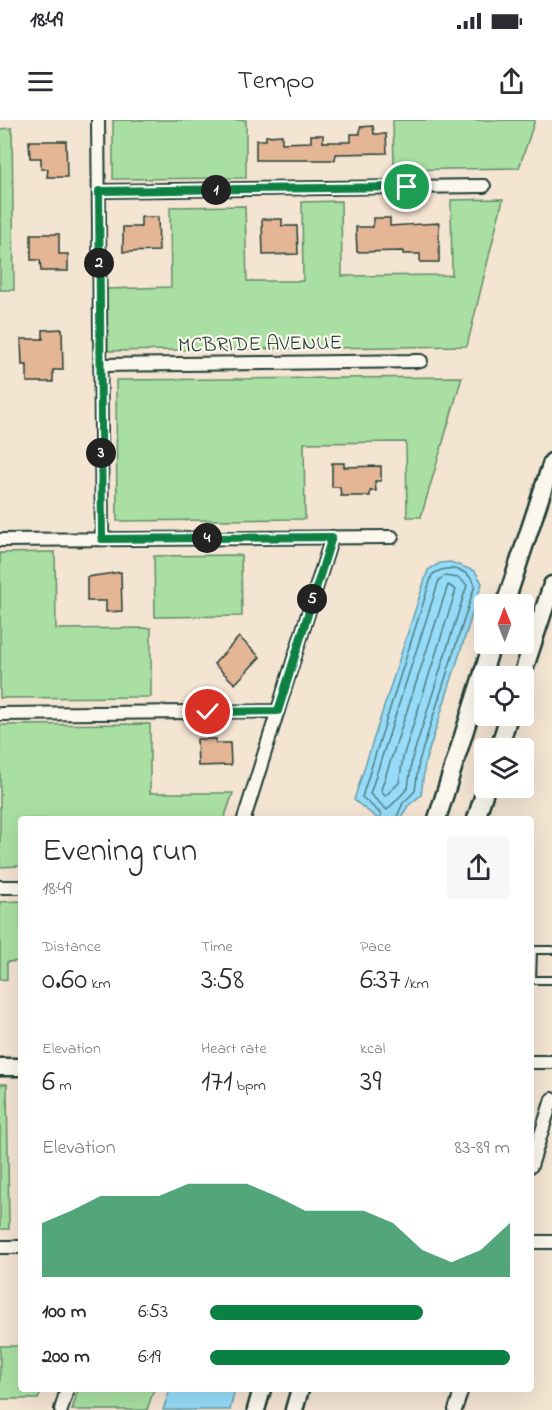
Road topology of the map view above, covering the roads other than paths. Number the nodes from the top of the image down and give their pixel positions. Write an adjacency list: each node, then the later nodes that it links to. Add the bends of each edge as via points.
1 (98, 120): 3 (street)
2 (484, 186): 3 (street)
3 (99, 191): 5 (street)
4 (421, 361): 5 (street, MCBRIDE AVENUE)
5 (100, 365): 9 (street)
6 (552, 462): 12 (main road)
7 (332, 537): 8 (street); 9 (street); 15 (street)
8 (392, 537)
9 (102, 539): 10 (street)
10 (0, 540)
11 (552, 585): 14 (main road)
12 (509, 594)
13 (489, 654): 19 (main road)
14 (525, 666)
15 (278, 711): 16 (street); 18 (street)
16 (0, 714)
17 (483, 798): 20 (main road)
18 (245, 816)
19 (438, 816)
20 (477, 816)
21 (18, 887): 22 (street)
22 (0, 888)
23 (534, 950): 24 (lane)
24 (552, 950)
25 (534, 980): 26 (lane)
26 (552, 980)
27 (534, 1062): 28 (street)
28 (552, 1062)
29 (0, 1067): 30 (main road)
30 (18, 1067)
31 (552, 1098): 32 (street)
32 (534, 1156)
33 (534, 1242): 34 (street)
34 (552, 1242)
35 (0, 1247): 36 (street)
36 (18, 1247)
37 (66, 1392): 41 (street)
38 (261, 1392): 42 (main road)
39 (299, 1392): 43 (main road)
40 (461, 1392): 44 (street)
41 (61, 1410)
42 (256, 1410)
43 (294, 1410)
44 (455, 1410)

